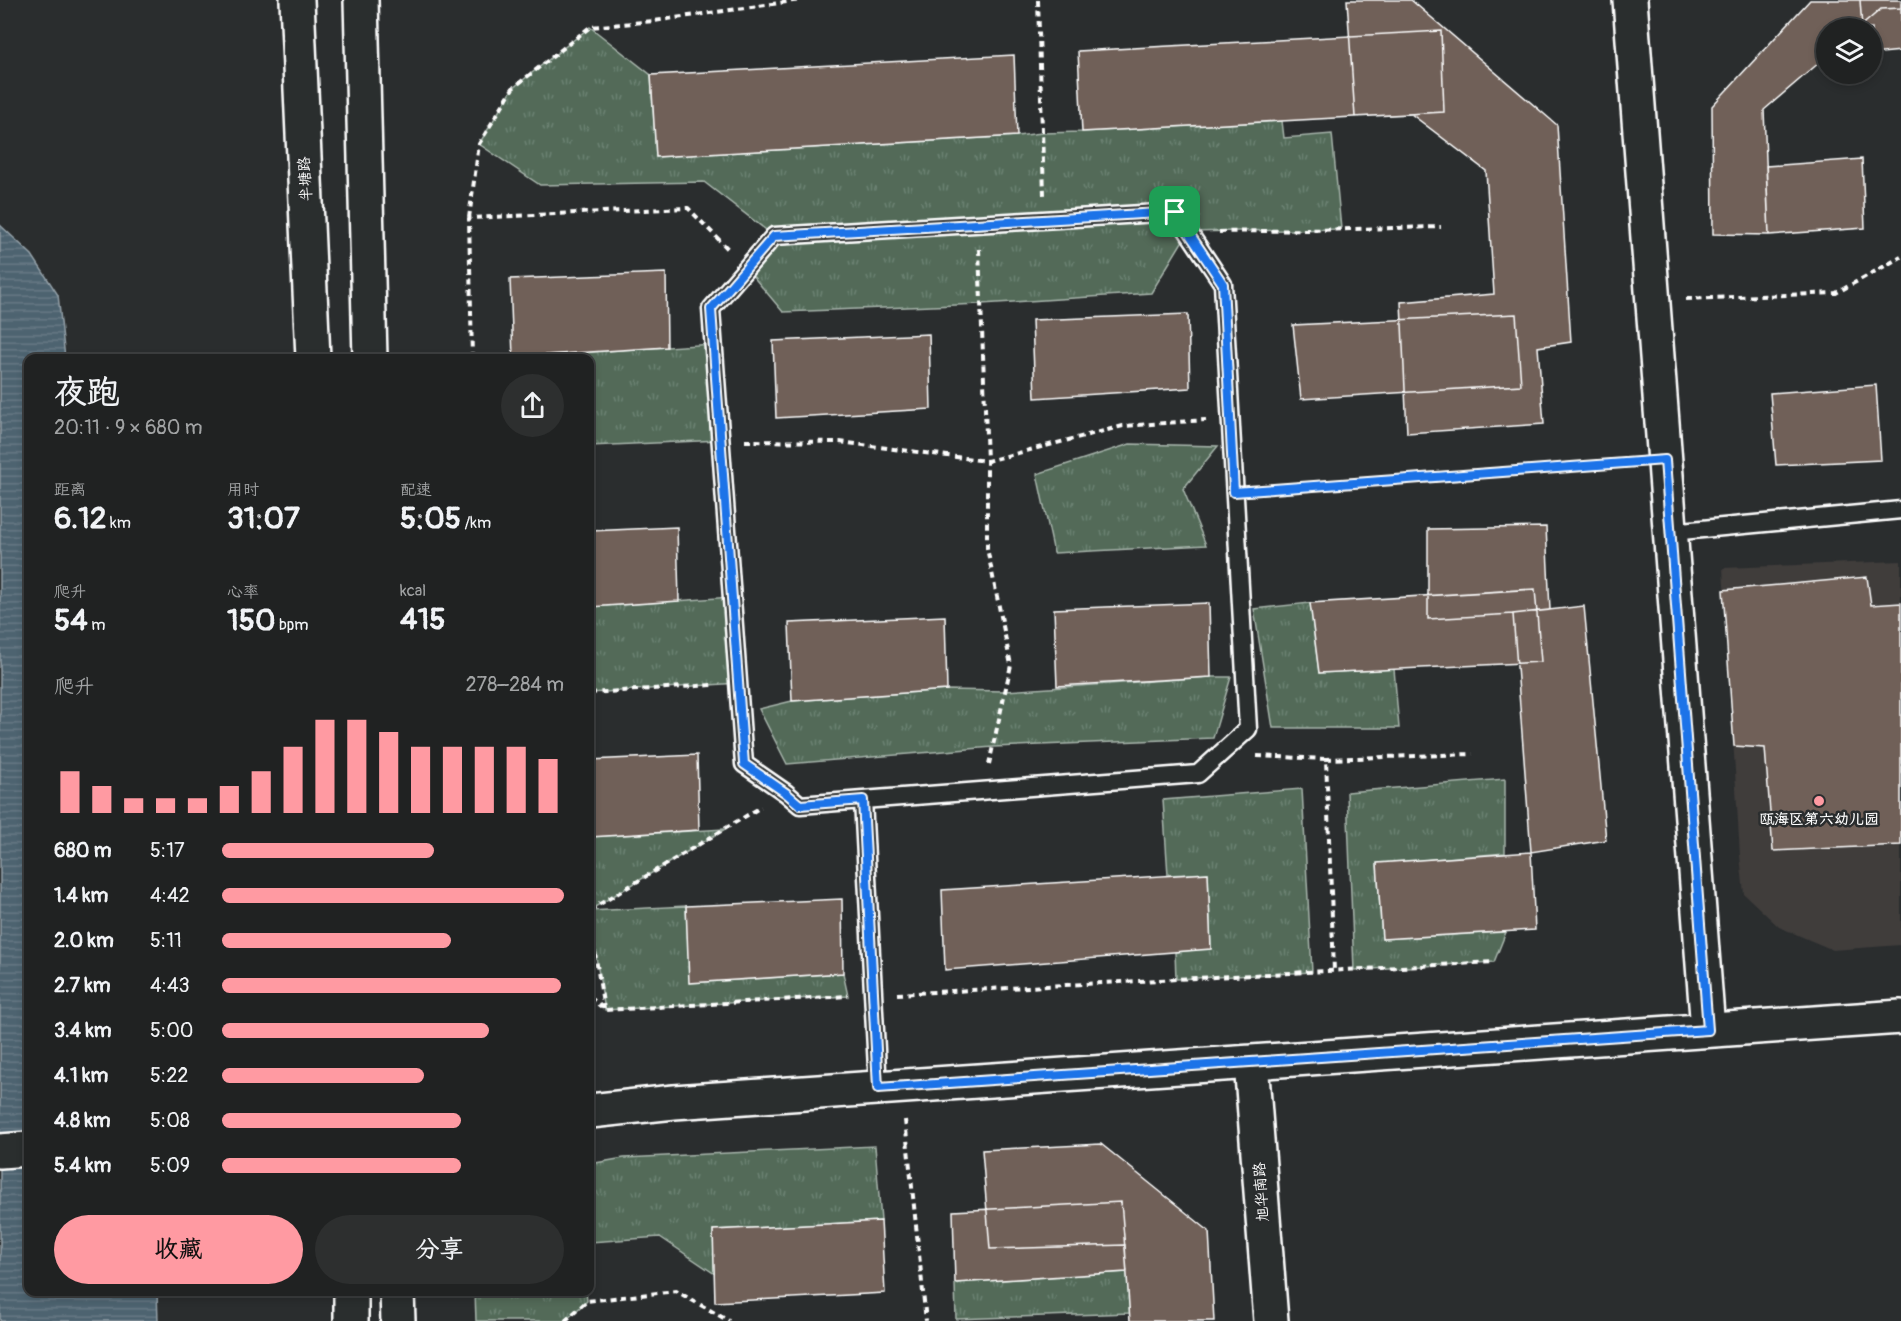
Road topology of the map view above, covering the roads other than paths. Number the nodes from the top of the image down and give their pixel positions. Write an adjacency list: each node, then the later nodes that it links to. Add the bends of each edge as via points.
1 (297, 0): 4 (street, 半塘路)
2 (361, 0): 5 (street)
3 (1630, 0): 7 (street)
4 (313, 354)
5 (370, 354)
6 (1901, 510): 7 (lane)
7 (1671, 532): 10 (street)
8 (863, 800): 8 (lane, via 800,805 744,764 711,309 774,236 1175,212 1223,284 1248,729 1198,774); 12 (lane, via 874,995)
9 (1901, 1017): 10 (street)
10 (1708, 1030): 11 (street)
11 (1251, 1062): 12 (street); 20 (street, 旭华南路)
12 (890, 1087): 13 (street)
13 (594, 1111)
14 (24, 1149): 15 (street)
15 (0, 1151)
16 (351, 1296): 18 (street)
17 (397, 1296): 19 (street)
18 (351, 1321)
19 (398, 1321)
20 (1271, 1321)

